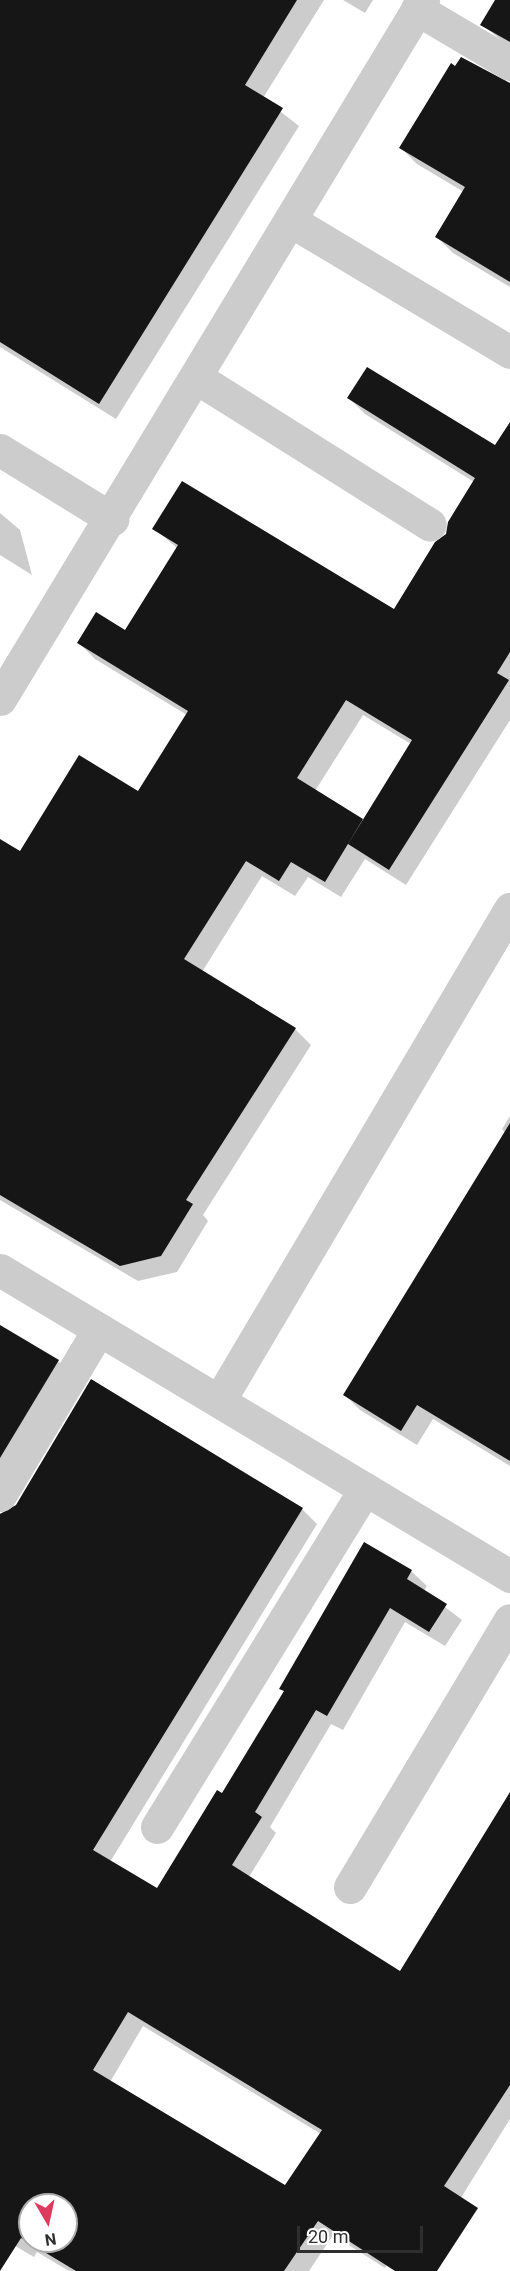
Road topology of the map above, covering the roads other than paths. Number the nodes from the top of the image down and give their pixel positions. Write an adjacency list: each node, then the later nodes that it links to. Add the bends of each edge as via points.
1 (420, 4): 2 (lane); 3 (lane)
2 (510, 64)
3 (291, 220): 4 (lane); 5 (lane)
4 (510, 352)
5 (196, 378): 7 (lane); 8 (lane)
6 (0, 450): 7 (lane)
7 (112, 519): 9 (lane)
8 (430, 525)
9 (0, 699)
10 (510, 909): 13 (lane)
11 (0, 1270): 12 (lane)
12 (99, 1329): 13 (lane); 15 (lane)
13 (219, 1401): 14 (lane)
14 (365, 1489): 16 (lane); 18 (lane)
15 (0, 1496)
16 (510, 1576)
17 (510, 1620): 19 (lane)
18 (157, 1827)
19 (350, 1887)

